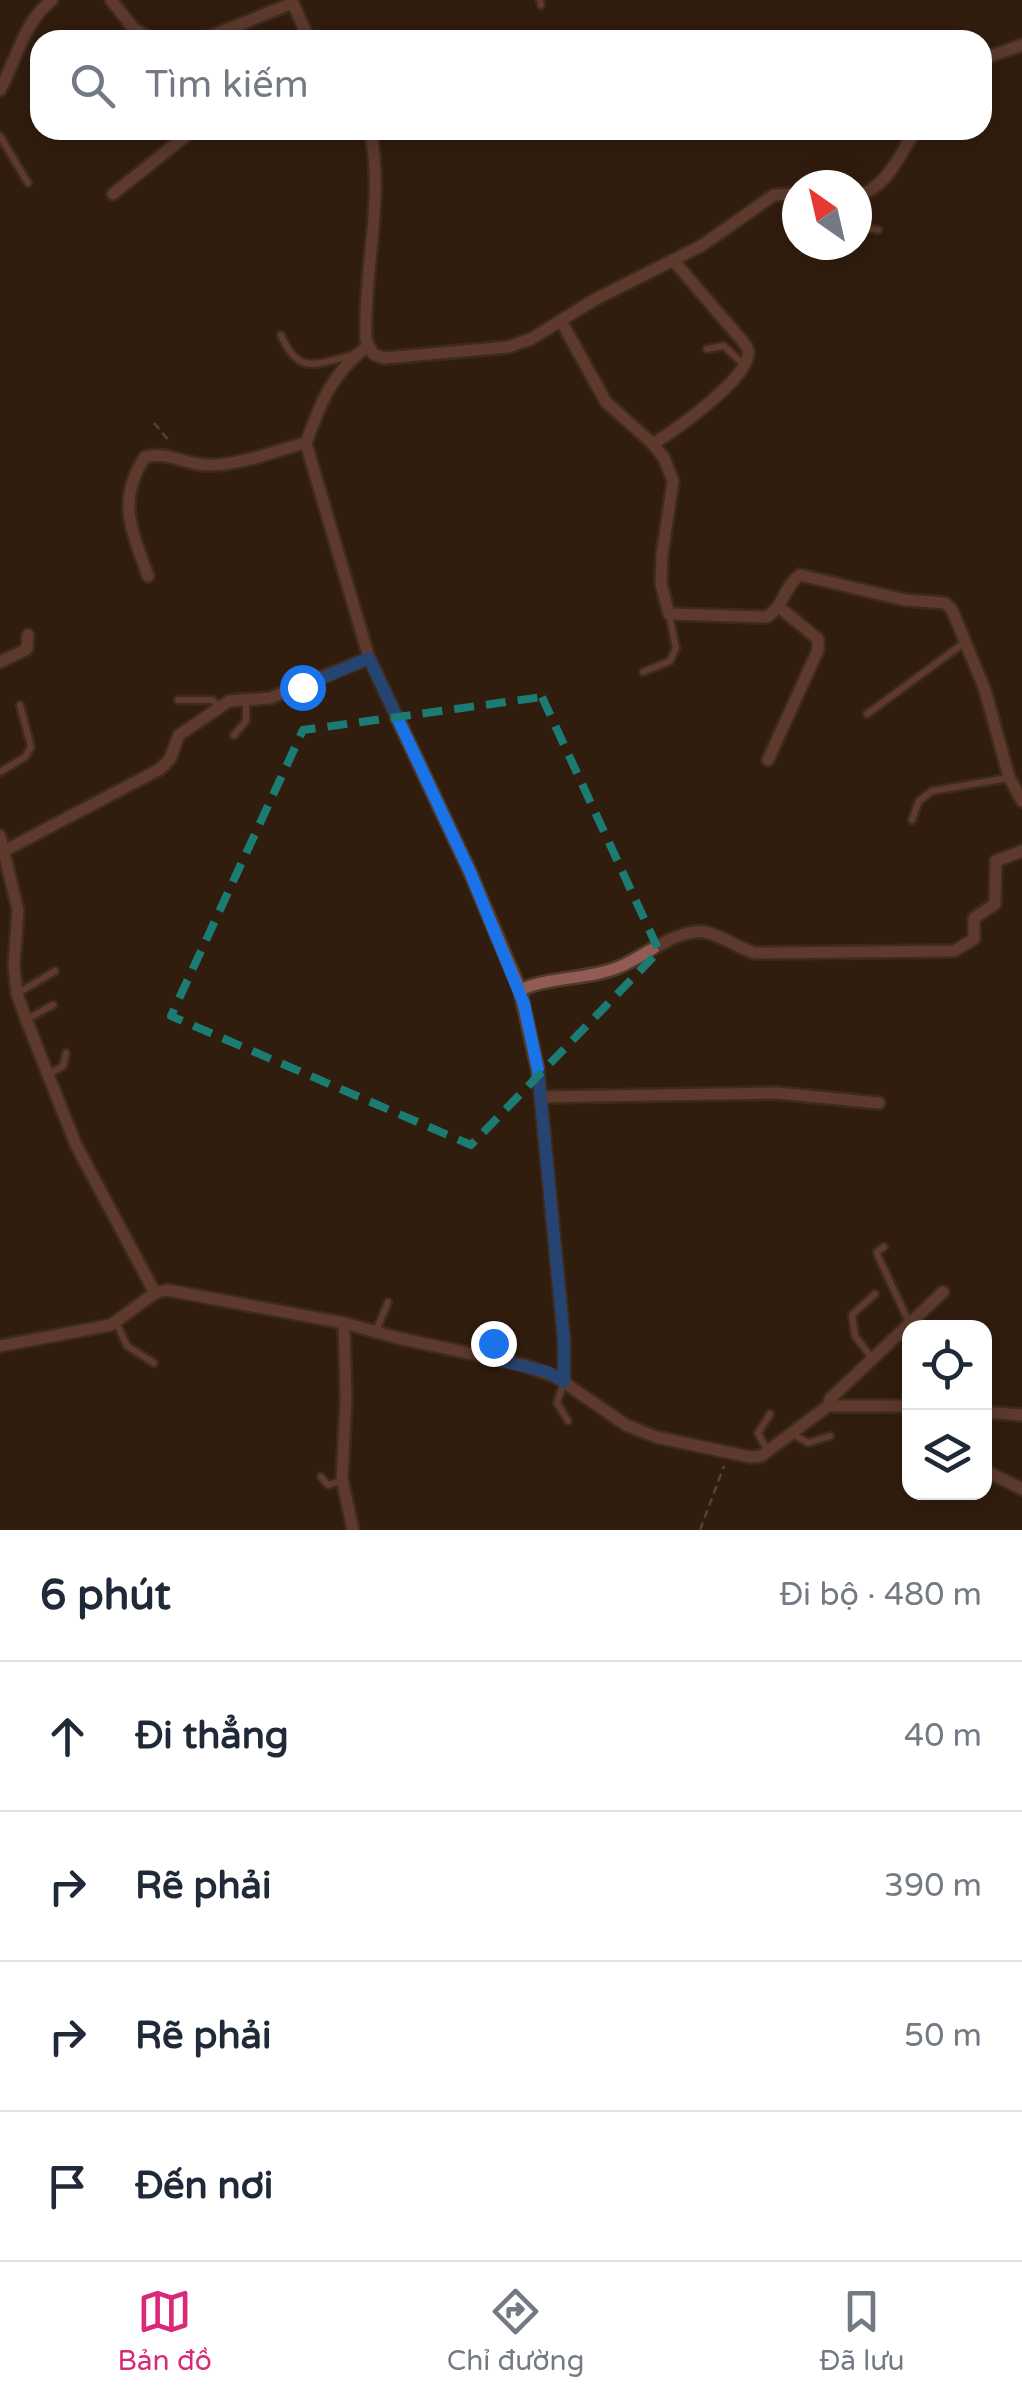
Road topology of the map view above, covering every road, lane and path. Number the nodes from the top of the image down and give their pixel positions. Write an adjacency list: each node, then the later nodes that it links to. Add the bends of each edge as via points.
1 (52, 0): 9 (street, via 30,27)
2 (111, 0): 4 (street)
3 (297, 1): 5 (street); 6 (street)
4 (136, 30)
5 (226, 30)
6 (306, 30)
7 (1022, 45): 8 (street)
8 (992, 55)
9 (0, 90)
10 (0, 136): 14 (lane)
11 (180, 140): 16 (street)
12 (372, 140): 24 (street, via 377,196)
13 (910, 140): 15 (street)
14 (28, 183)
15 (872, 191)
16 (113, 194)
17 (782, 195): 20 (street)
18 (872, 229): 19 (lane)
19 (878, 230)
20 (673, 260): 21 (street); 25 (street, via 739,336 748,350)
21 (561, 321): 24 (street, via 508,347 384,358); 28 (street, via 606,402)
22 (281, 334): 24 (lane, via 299,362)
23 (707, 349): 25 (lane, via 724,346)
24 (362, 350): 27 (street, via 331,382)
25 (744, 364): 28 (street, via 688,421)
26 (154, 423): 29 (path)
27 (306, 444): 29 (street, via 241,460); 35 (street)
28 (653, 444): 32 (street, via 672,480 661,584)
29 (190, 462): 30 (street, via 158,453 145,457 128,487)
30 (148, 576)
31 (778, 607): 32 (street, via 766,617); 34 (street, via 800,575 905,600 935,600 952,610); 44 (street, via 818,639 818,650)
32 (670, 614): 37 (lane, via 676,648 670,662)
33 (28, 635): 36 (street, via 27,649)
34 (965, 642): 42 (lane); 46 (street)
35 (369, 658): 38 (street, via 270,698); 53 (street)
36 (0, 662)
37 (643, 672)
38 (246, 699): 41 (street); 43 (lane, via 246,721)
39 (178, 700): 41 (lane, via 212,700)
40 (20, 704): 45 (lane, via 31,747)
41 (220, 707): 50 (street, via 180,734 160,769)
42 (866, 714)
43 (234, 734)
44 (768, 760)
45 (0, 772)
46 (1009, 777): 47 (street); 48 (lane, via 932,792 919,801)
47 (1022, 801)
48 (912, 820)
49 (0, 836): 50 (street)
50 (4, 851): 54 (street, via 18,910)
51 (1022, 851): 53 (street, via 996,861 995,904 974,918 974,939 954,951 755,952 690,932 617,968)
52 (55, 971): 54 (lane)
53 (520, 990): 59 (street)
54 (17, 994): 56 (street)
55 (53, 1005): 56 (lane)
56 (26, 1019): 58 (street)
57 (66, 1053): 58 (lane, via 63,1066)
58 (48, 1075): 63 (street, via 92,1179)
59 (540, 1097): 60 (street, via 776,1094); 77 (street)
60 (879, 1103)
61 (884, 1248): 66 (lane, via 878,1256)
62 (943, 1292): 67 (street)
63 (155, 1293): 68 (street); 69 (street, via 184,1292)
64 (875, 1294): 75 (lane, via 852,1315 855,1336)
65 (388, 1302): 71 (lane)
66 (909, 1320)
67 (913, 1320)
68 (116, 1322): 73 (street); 76 (lane, via 127,1346)
69 (344, 1323): 71 (street); 90 (street)
70 (902, 1331): 75 (street)
71 (376, 1332): 74 (street)
72 (511, 1340): 74 (lane, via 493,1343)
73 (0, 1346)
74 (490, 1358): 77 (street)
75 (872, 1359): 78 (street)
76 (154, 1362)
77 (564, 1382): 83 (lane, via 558,1403); 87 (street, via 626,1425)
78 (828, 1406): 79 (street); 84 (street)
79 (902, 1406)
80 (992, 1413): 82 (street)
81 (770, 1414): 86 (lane, via 758,1433)
82 (1022, 1416)
83 (568, 1421)
84 (792, 1433): 85 (lane, via 808,1443); 86 (street)
85 (830, 1436)
86 (768, 1451): 87 (street)
87 (729, 1454): 93 (path)
88 (992, 1474): 91 (street)
89 (321, 1476): 90 (lane, via 328,1485)
90 (342, 1480): 92 (street)
91 (1022, 1490)
92 (353, 1530)
93 (700, 1530)

